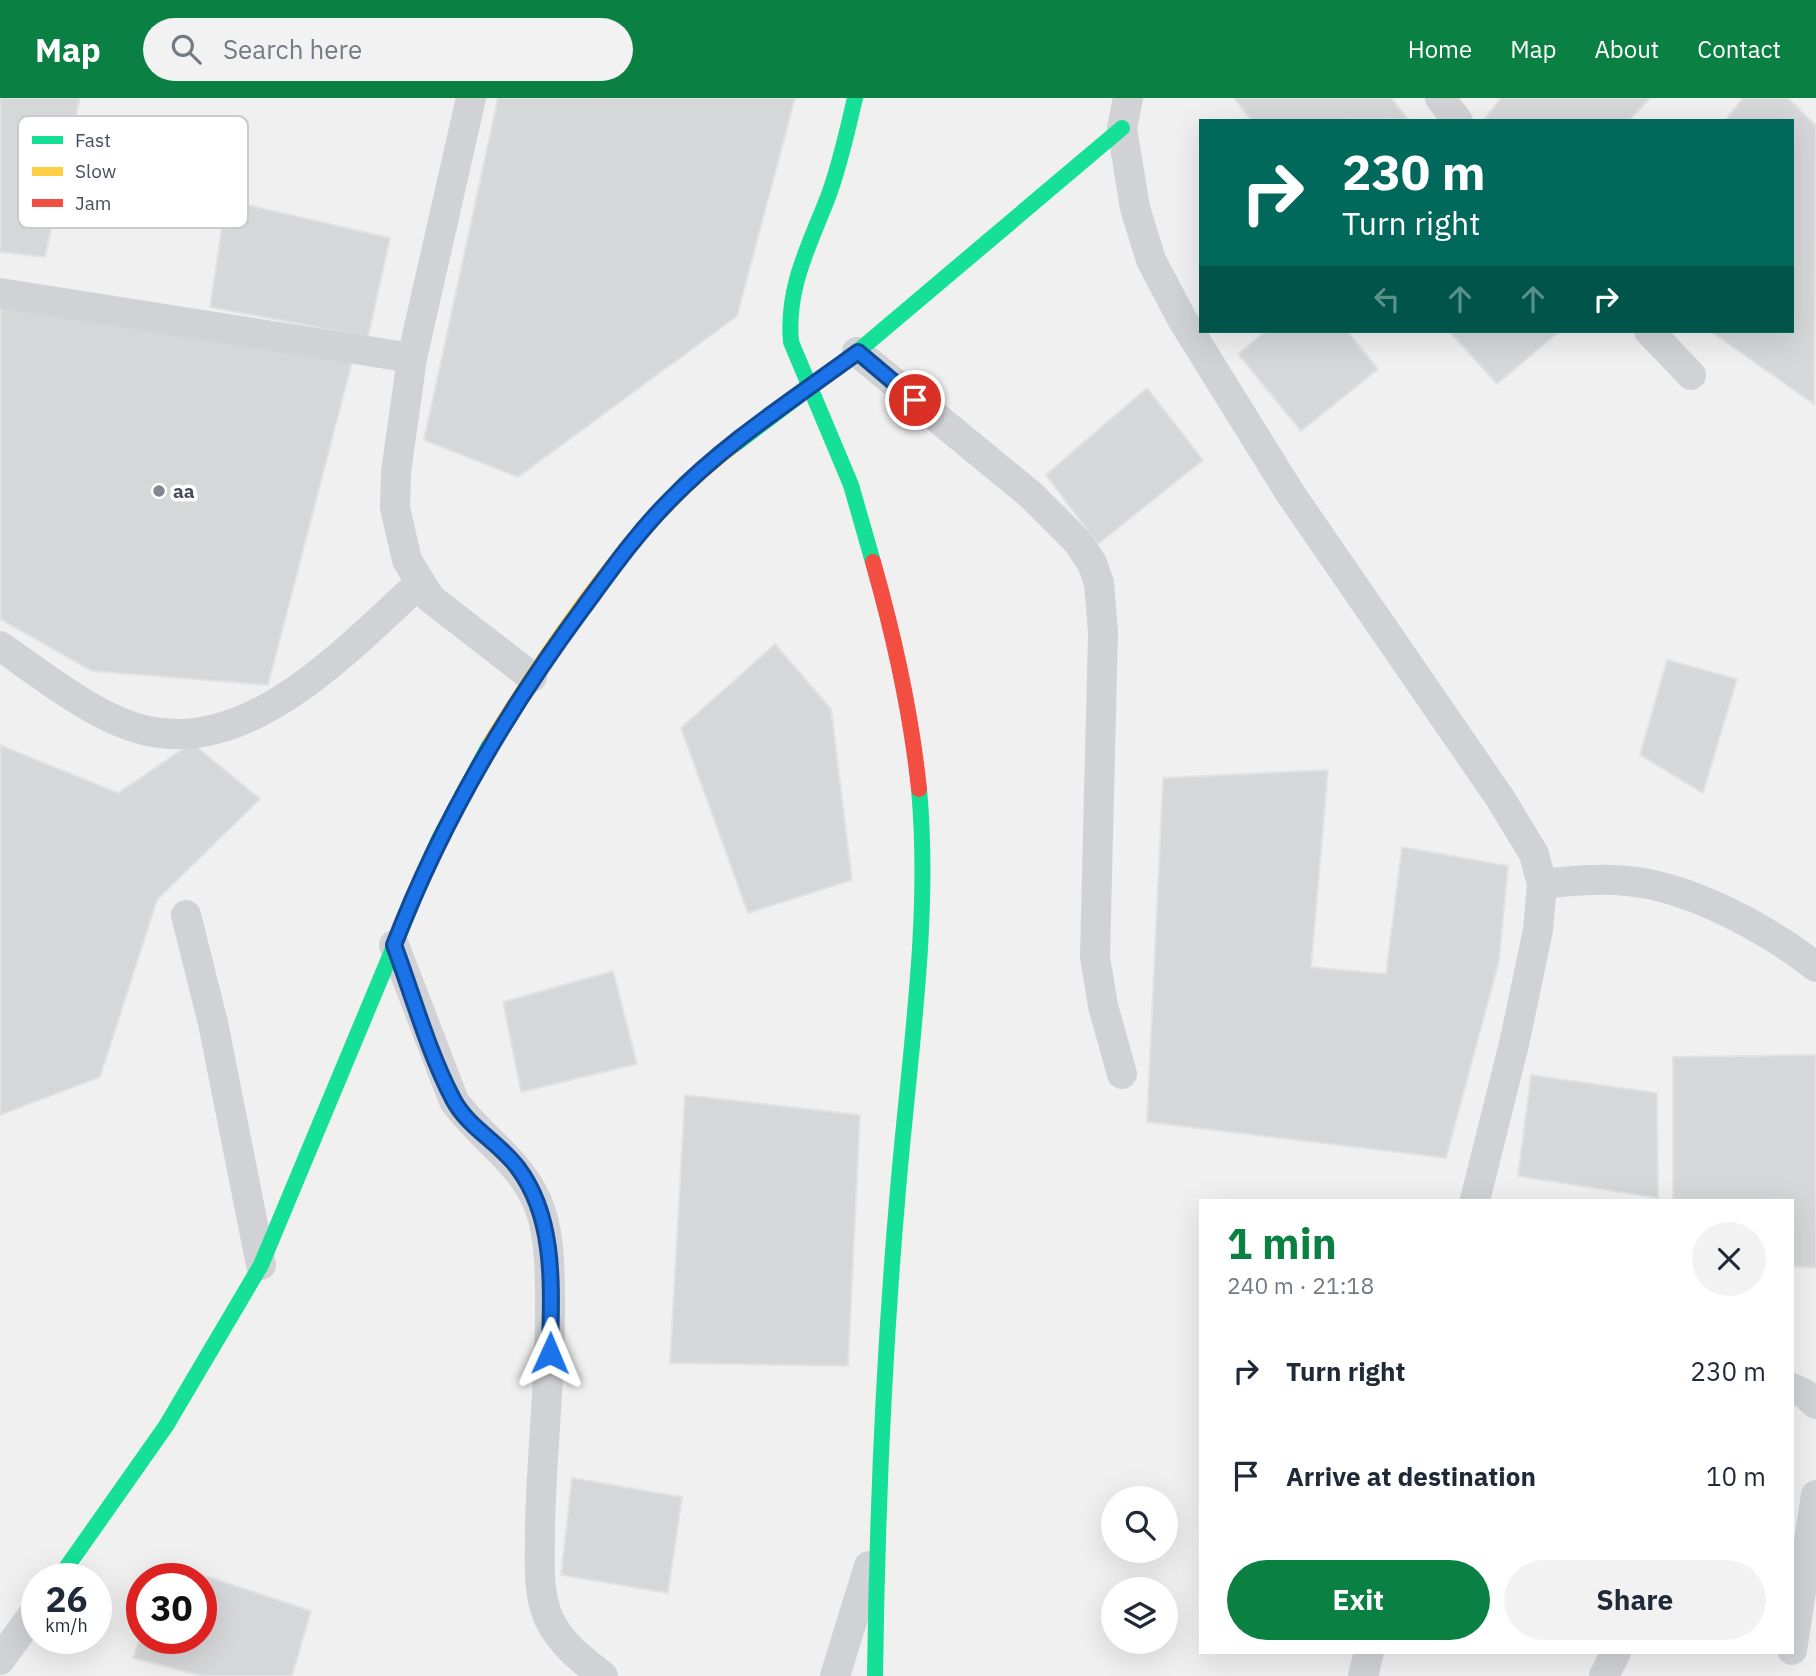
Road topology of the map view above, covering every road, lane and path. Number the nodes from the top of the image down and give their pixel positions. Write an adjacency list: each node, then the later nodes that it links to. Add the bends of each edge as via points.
1 (471, 98): 10 (street)
2 (856, 98): 12 (street, via 835,178 791,289 787,320 791,342)
3 (1129, 98): 6 (street)
4 (1440, 98): 5 (street)
5 (1456, 119)
6 (1122, 128): 9 (street); 16 (street, via 1127,169 1151,260 1182,319 1290,493 1521,832 1534,854)
7 (0, 293): 10 (street)
8 (1651, 333): 11 (street)
9 (858, 352): 12 (street); 20 (street, via 1038,502 1077,541 1092,564 1102,601 1103,632 1095,957)
10 (412, 358): 13 (street, via 395,508 407,560)
11 (1691, 374)
12 (810, 387): 15 (street, via 670,499 639,533); 26 (street, via 851,485 893,634 915,752 922,824 923,896 896,1214)
13 (419, 584): 14 (street, via 319,674 282,700 211,730 176,735 146,731 112,718); 15 (street, via 443,612)
14 (0, 646)
15 (532, 677): 18 (street, via 438,841)
16 (1542, 884): 19 (street, via 1630,881 1681,894 1766,932); 21 (street, via 1533,954)
17 (186, 915): 22 (street, via 213,1023)
18 (394, 945): 22 (street); 34 (street, via 454,1101 518,1167 541,1213 550,1268 542,1587 545,1608 558,1635)
19 (1816, 967)
20 (1122, 1074)
21 (1475, 1199)
22 (261, 1265): 27 (street, via 193,1386)
23 (1794, 1389): 24 (street)
24 (1816, 1404)
25 (1816, 1495): 29 (street)
26 (877, 1542): 35 (street); 36 (street)
27 (70, 1563)
28 (21, 1631): 33 (street)
29 (1794, 1638)
30 (1368, 1654): 37 (street)
31 (1615, 1654): 38 (street)
32 (1792, 1654): 39 (street)
33 (0, 1660)
34 (603, 1676)
35 (835, 1676)
36 (875, 1676)
37 (1363, 1676)
38 (1604, 1676)
39 (1788, 1676)

